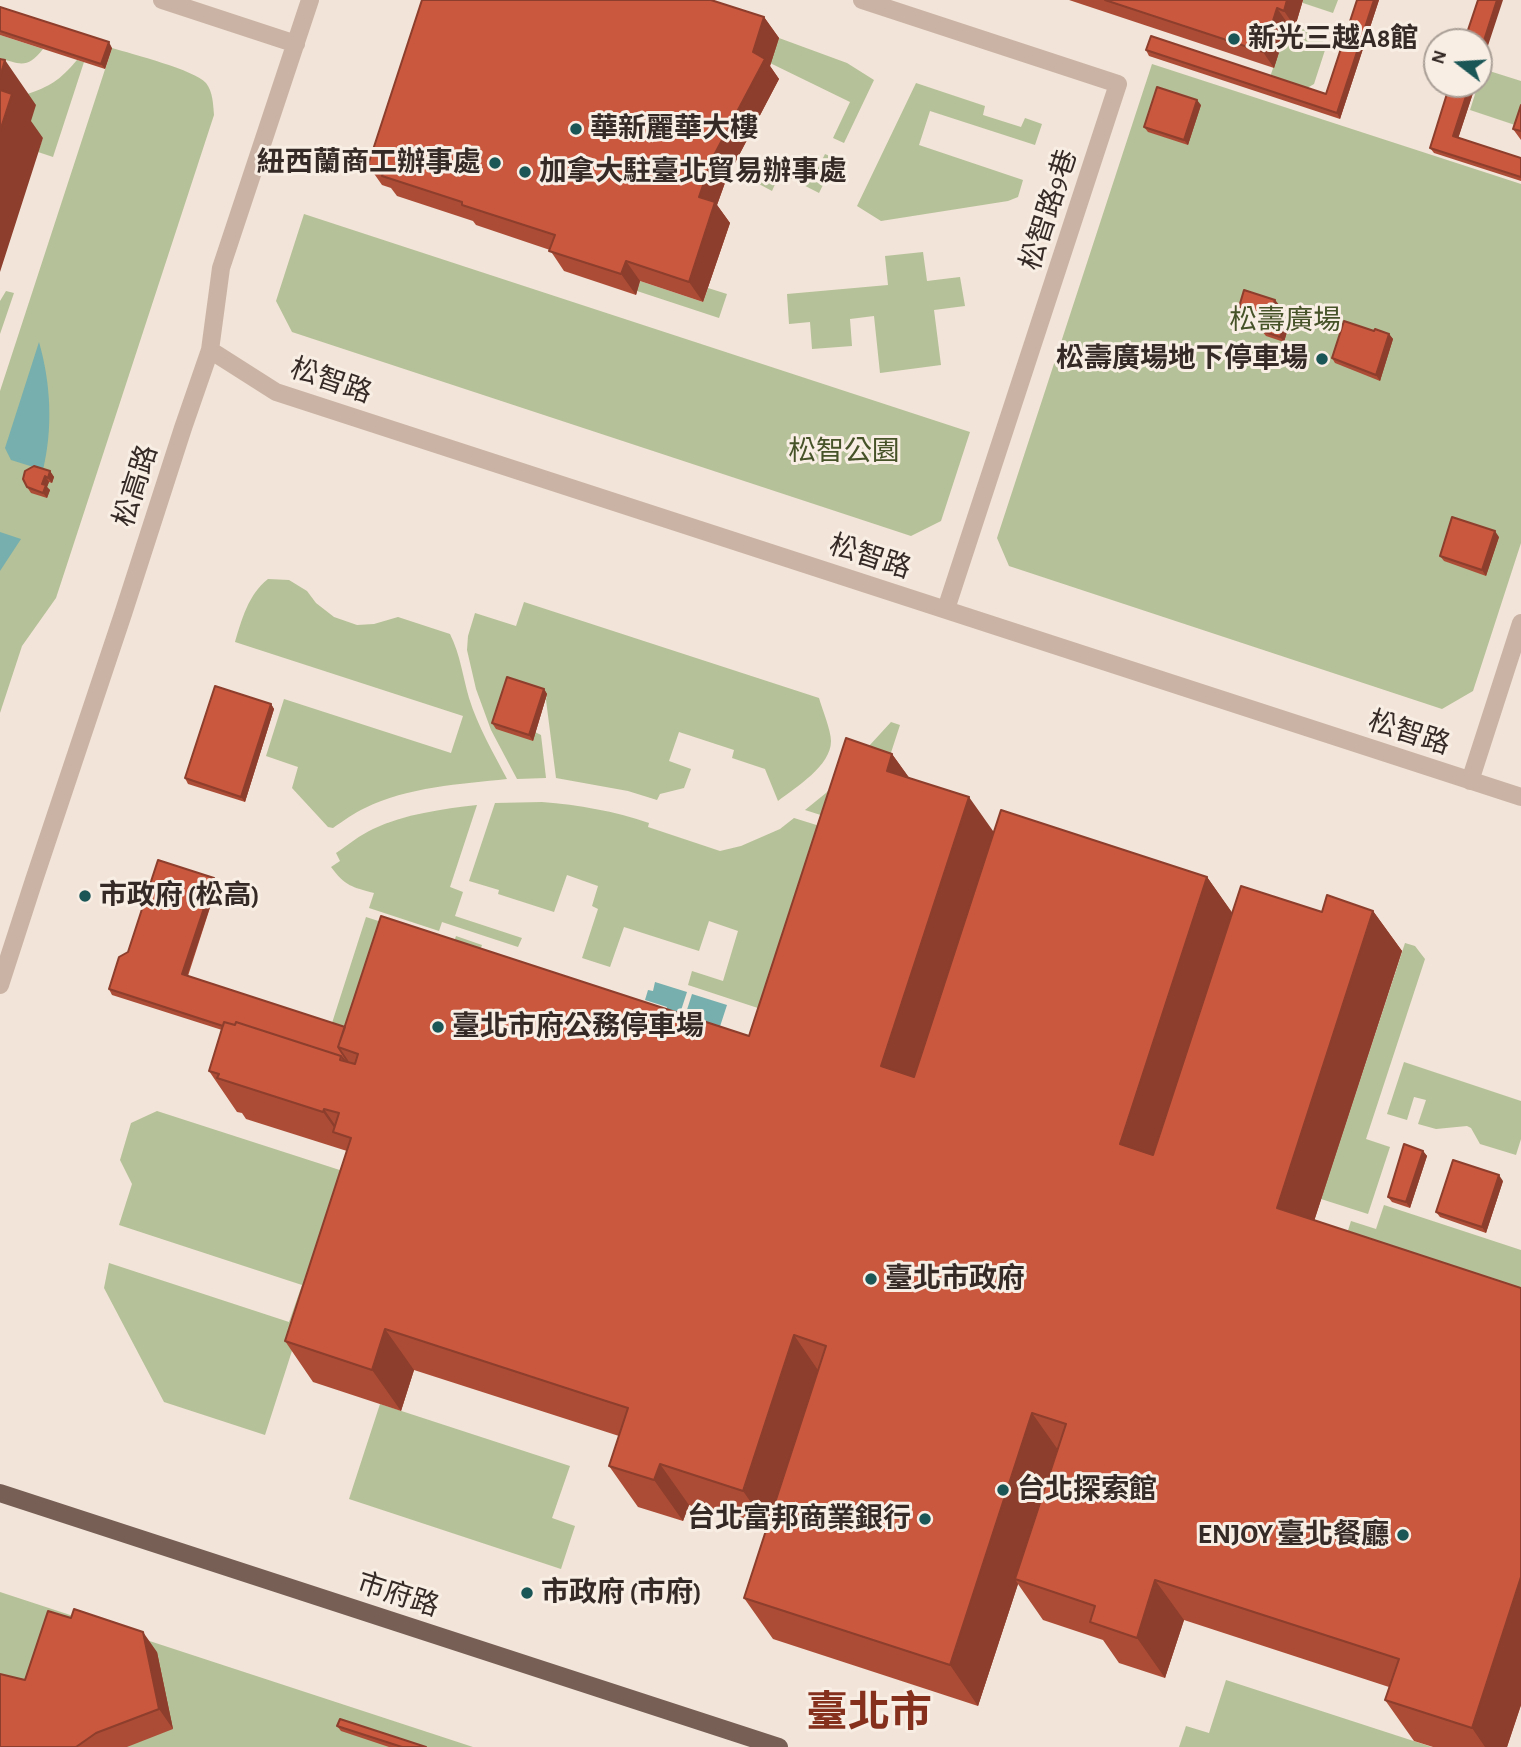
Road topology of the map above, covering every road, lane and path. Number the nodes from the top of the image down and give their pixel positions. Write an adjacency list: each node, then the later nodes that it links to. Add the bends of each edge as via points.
1 (162, 0): 4 (street)
2 (310, 0): 4 (street, 松高路)
3 (862, 0): 6 (street, 松智路9巷, via 1118,84)
4 (296, 44): 5 (street, 松高路, via 221,268)
5 (210, 350): 6 (street, 松智路, via 276,392); 10 (street, 松高路)
6 (946, 609): 8 (street, 松智路)
7 (1521, 623): 8 (street)
8 (1469, 781): 9 (street, 松智路)
9 (1521, 797)
10 (0, 985)
11 (0, 1493): 12 (main road, 市府路)
12 (779, 1747)

